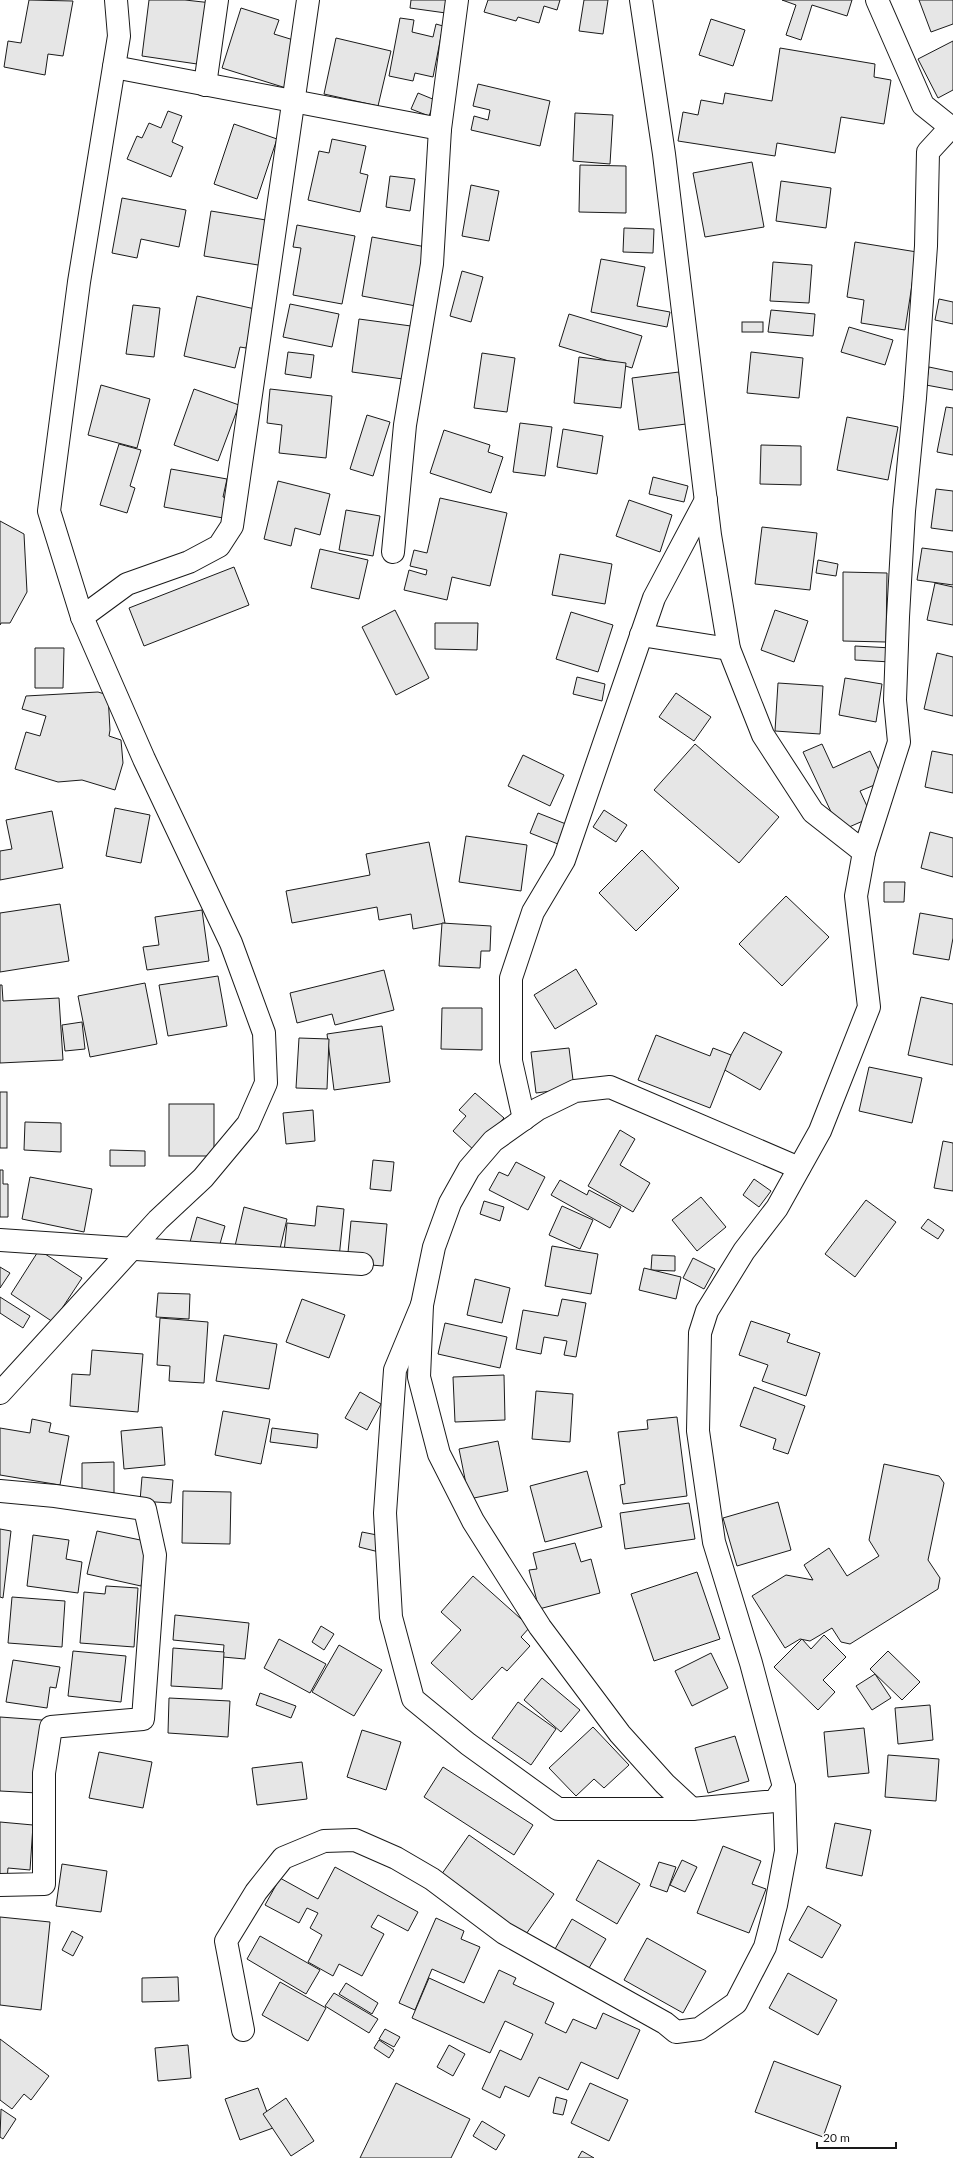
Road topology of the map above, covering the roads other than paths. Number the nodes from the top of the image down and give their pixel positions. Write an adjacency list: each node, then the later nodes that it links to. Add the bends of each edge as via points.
1 (116, 0): 7 (street, via 119,36)
2 (217, 0): 8 (street)
3 (308, 0): 9 (street)
4 (457, 0): 11 (street)
5 (641, 0): 12 (street, via 664,154)
6 (877, 0): 10 (street, via 922,106)
7 (114, 67): 8 (street); 14 (street, via 79,282 49,511)
8 (205, 85): 9 (street)
9 (292, 101): 11 (street); 14 (street, via 232,526 219,546 189,562 127,584)
10 (952, 128): 17 (street, via 928,152 926,246 898,617 895,700 899,742)
11 (440, 129): 13 (street, via 432,264 405,425)
12 (706, 500): 15 (street, via 654,598); 16 (street)
13 (393, 552)
14 (82, 617): 21 (street, via 144,759 231,943 264,1033 266,1083 248,1124 203,1178 158,1220)
15 (641, 635): 16 (street); 18 (street, via 564,860 533,912 511,978 511,1061)
16 (729, 649): 17 (street, via 763,735 813,812)
17 (864, 852): 19 (street, via 856,896 869,1007 820,1131)
18 (524, 1119): 19 (street, via 574,1091 610,1087); 23 (street, via 493,1141 469,1169 450,1203 434,1247)
19 (799, 1168): 26 (street, via 777,1208 744,1251 708,1311 700,1333 698,1431 714,1542 751,1663)
20 (0, 1240): 21 (street)
21 (133, 1248): 22 (street); 24 (street)
22 (362, 1264)
23 (422, 1305): 27 (street, via 419,1377 438,1454 473,1521 540,1627 620,1734 665,1784); 27 (street, via 395,1370 385,1513 391,1618 413,1699 468,1744 558,1809)
24 (0, 1393)
25 (0, 1491): 28 (street, via 144,1509 155,1555 143,1719 51,1727 44,1773 44,1884)
26 (784, 1787): 27 (street, via 775,1801); 29 (street, via 786,1851 765,1947 736,2003 699,2029 676,2032 665,2023 504,1933 432,1879 396,1858 355,1840 324,1841 283,1858 256,1892 226,1941)
27 (692, 1809)
28 (0, 1885)
29 (243, 2030)

